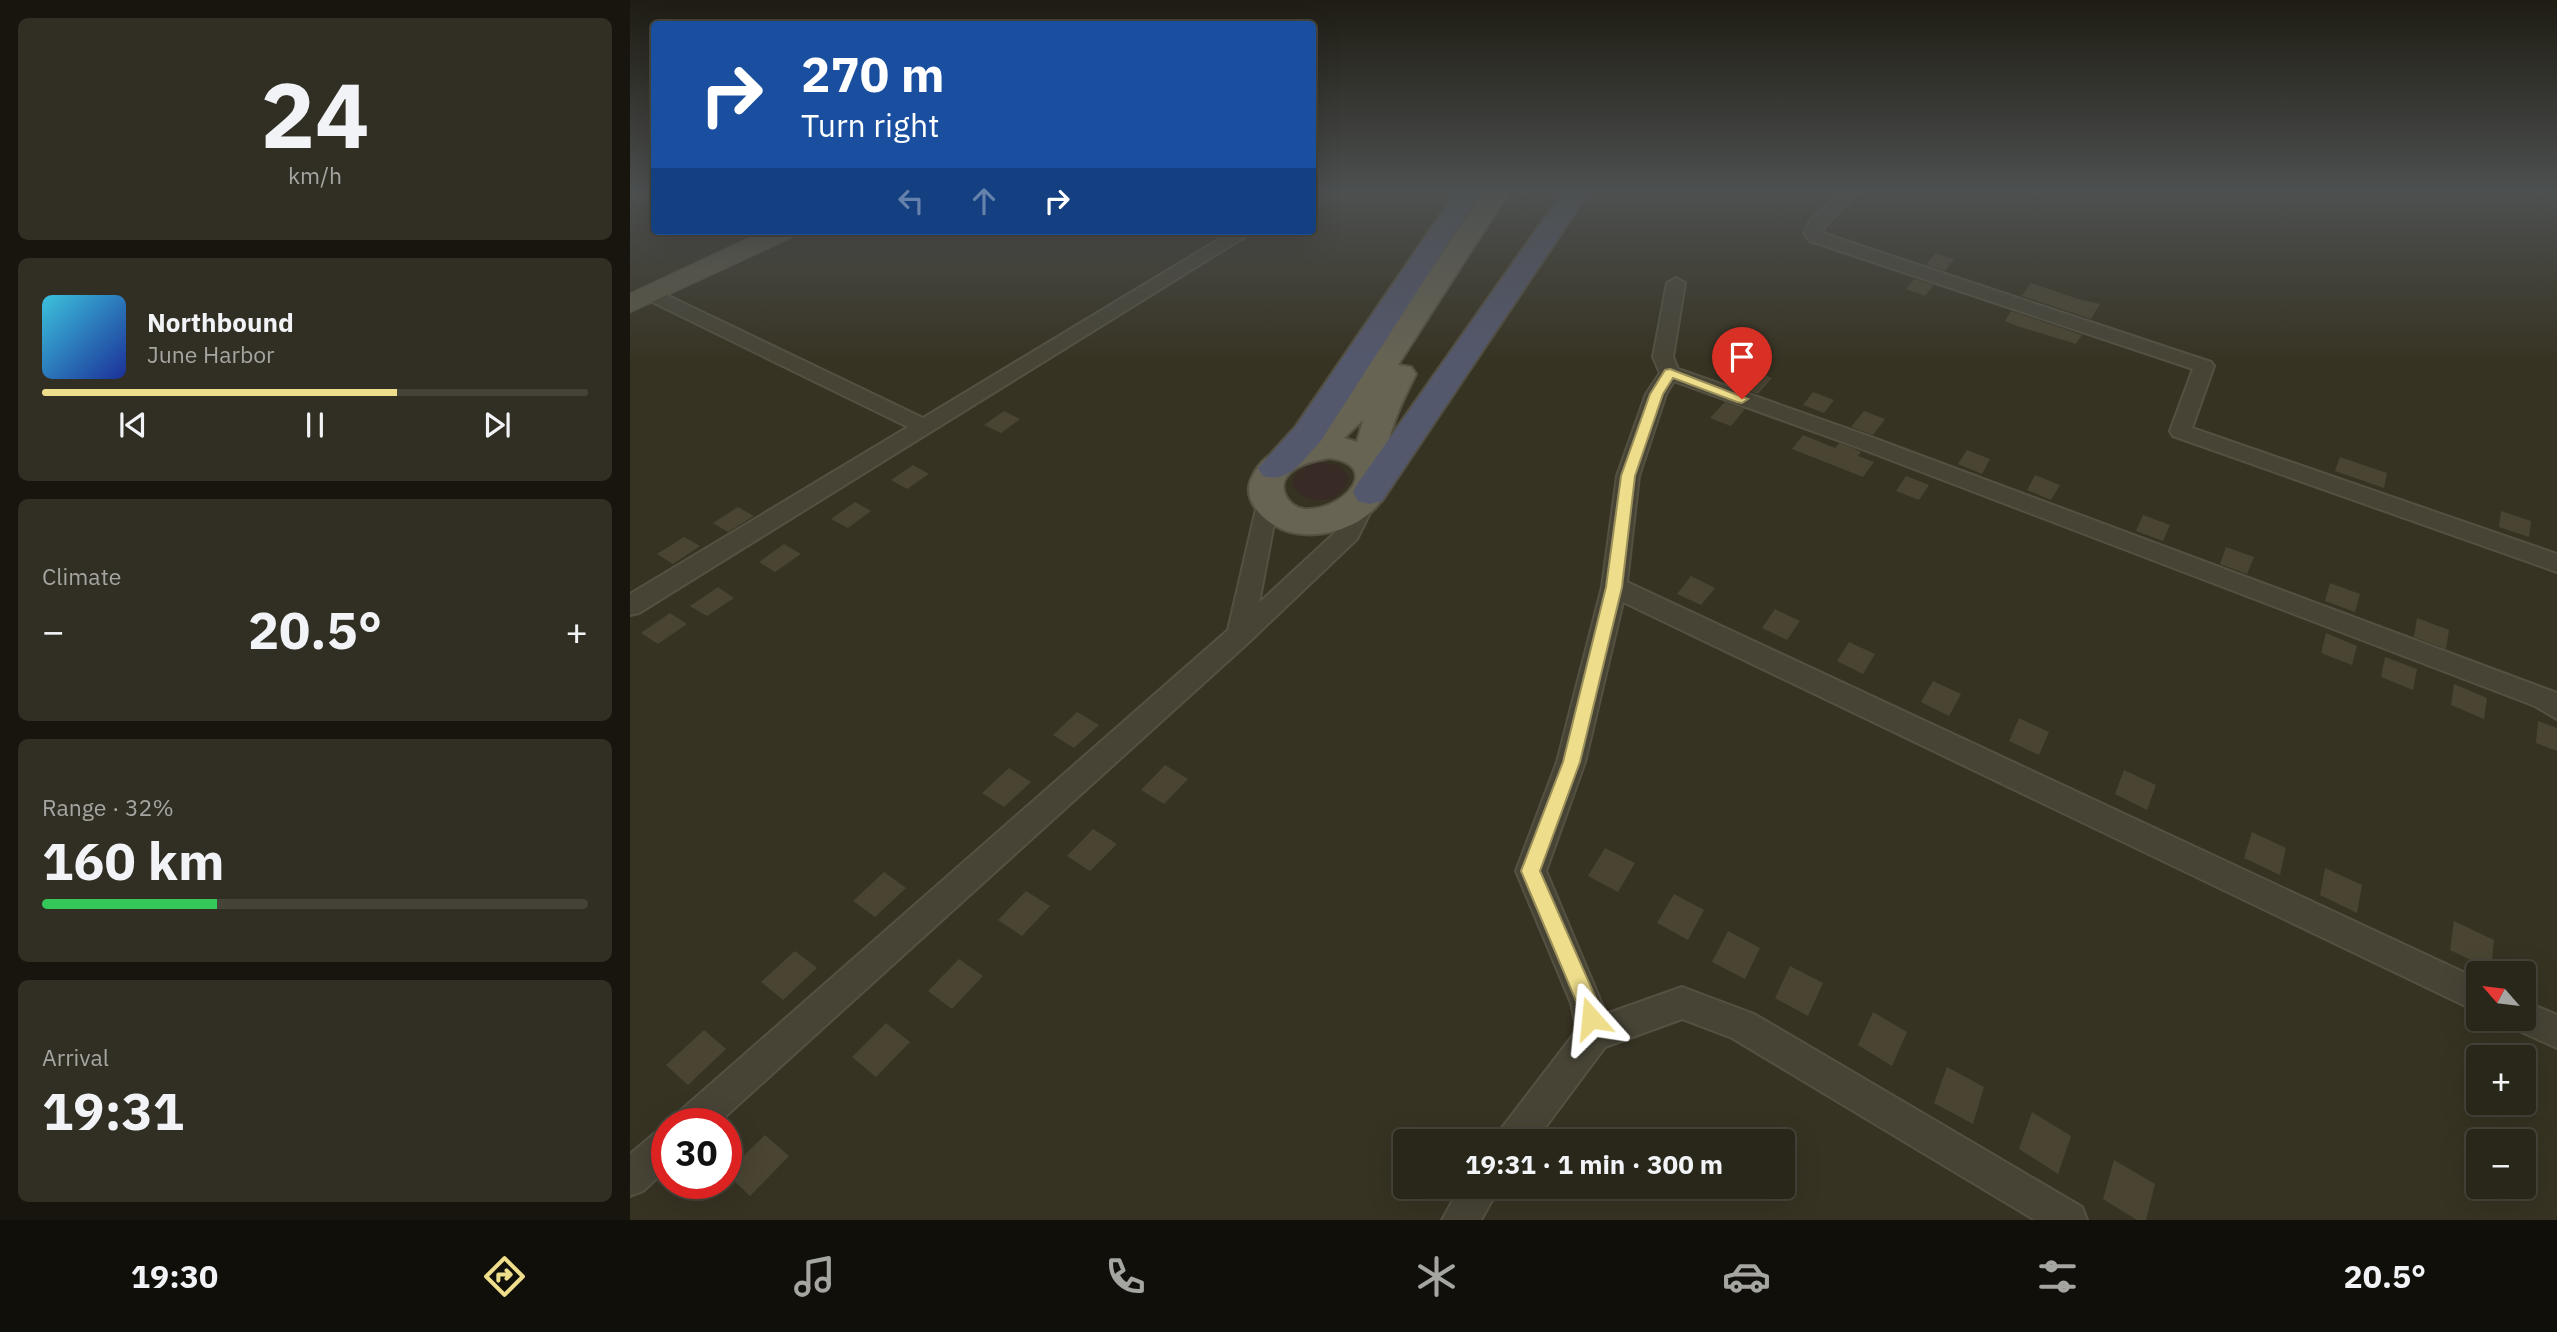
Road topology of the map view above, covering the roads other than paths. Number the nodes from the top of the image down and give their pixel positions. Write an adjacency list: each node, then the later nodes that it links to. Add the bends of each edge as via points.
1 (747, 249): 9 (street)
2 (1216, 249): 11 (street)
3 (1430, 249): 13 (highway, via 1308,434)
4 (1459, 249): 12 (main road, via 1346,420)
5 (1478, 249): 14 (main road, via 1388,394 1376,427)
6 (1535, 249): 14 (highway)
7 (1852, 249): 16 (street, via 2204,366 2180,431)
8 (1676, 283): 10 (street, via 1663,357)
9 (640, 299): 11 (street)
10 (1670, 373): 17 (street, via 1656,394 1628,476); 20 (street, via 2544,698)
11 (924, 427): 18 (street)
12 (1309, 450): 13 (main road); 14 (main road, via 1348,450)
13 (1275, 468): 15 (main road, via 1264,488)
14 (1369, 478): 15 (main road, via 1348,512 1316,522 1284,517); 19 (street, via 1349,533)
15 (1267, 502): 19 (street)
16 (2557, 563)
17 (1614, 587): 21 (street); 24 (street, via 1572,762 1531,871 1587,1003)
18 (630, 606)
19 (1240, 635): 25 (street)
20 (2557, 708)
21 (2466, 991)
22 (2536, 1022): 23 (street)
23 (2557, 1032)
24 (1594, 1034): 26 (street); 31 (street, via 1682,1003 1742,1026)
25 (709, 1108)
26 (1522, 1129)
27 (651, 1159): 28 (street)
28 (630, 1178)
29 (1474, 1199): 30 (street)
30 (1460, 1220)
31 (2069, 1220)

